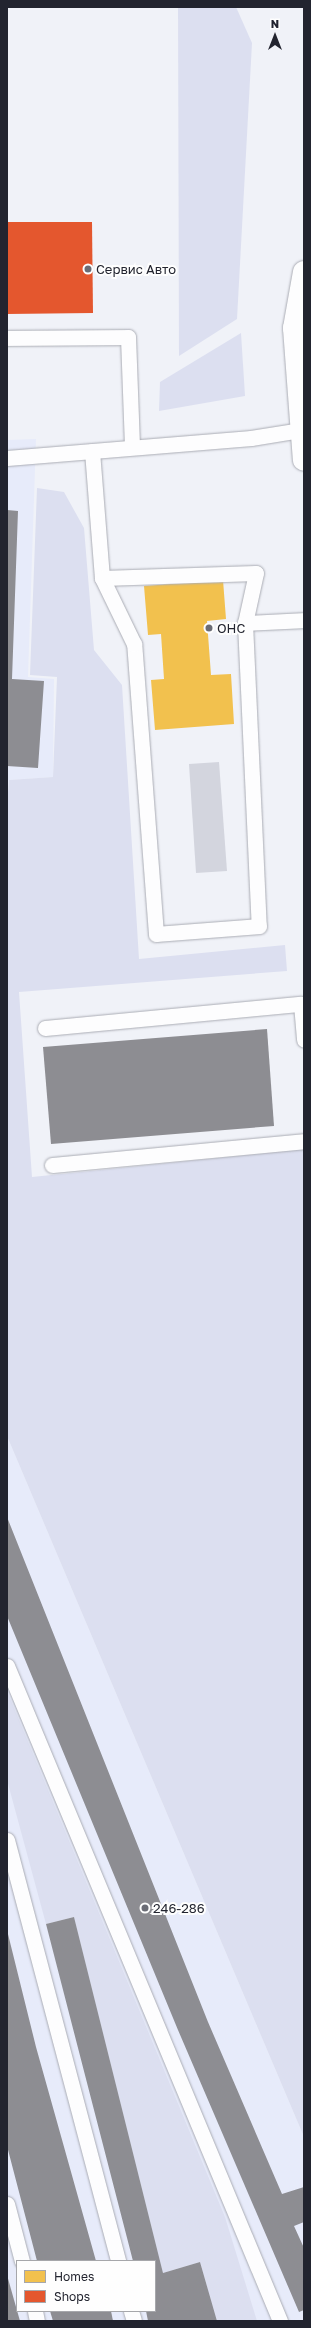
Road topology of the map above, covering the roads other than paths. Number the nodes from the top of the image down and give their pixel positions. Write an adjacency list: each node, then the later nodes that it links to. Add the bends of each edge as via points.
1 (304, 272): 3 (main road, via 294,328)
2 (7, 338): 4 (lane, via 128,337)
3 (302, 430): 4 (lane, via 251,438); 7 (main road)
4 (132, 447): 5 (lane)
5 (92, 451): 6 (lane); 8 (lane)
6 (7, 458)
7 (304, 460)
8 (102, 578): 10 (lane, via 256,573); 10 (lane, via 134,644 156,934 259,926)
9 (304, 620): 10 (lane)
10 (244, 623)
11 (302, 1003): 12 (lane); 13 (lane)
12 (45, 1028)
13 (304, 1040)
14 (304, 1141): 15 (lane)
15 (52, 1165)
16 (7, 1666): 21 (lane)
17 (7, 1840): 20 (lane)
18 (7, 2204): 19 (lane)
19 (22, 2260)
20 (118, 2260)
21 (280, 2321)

